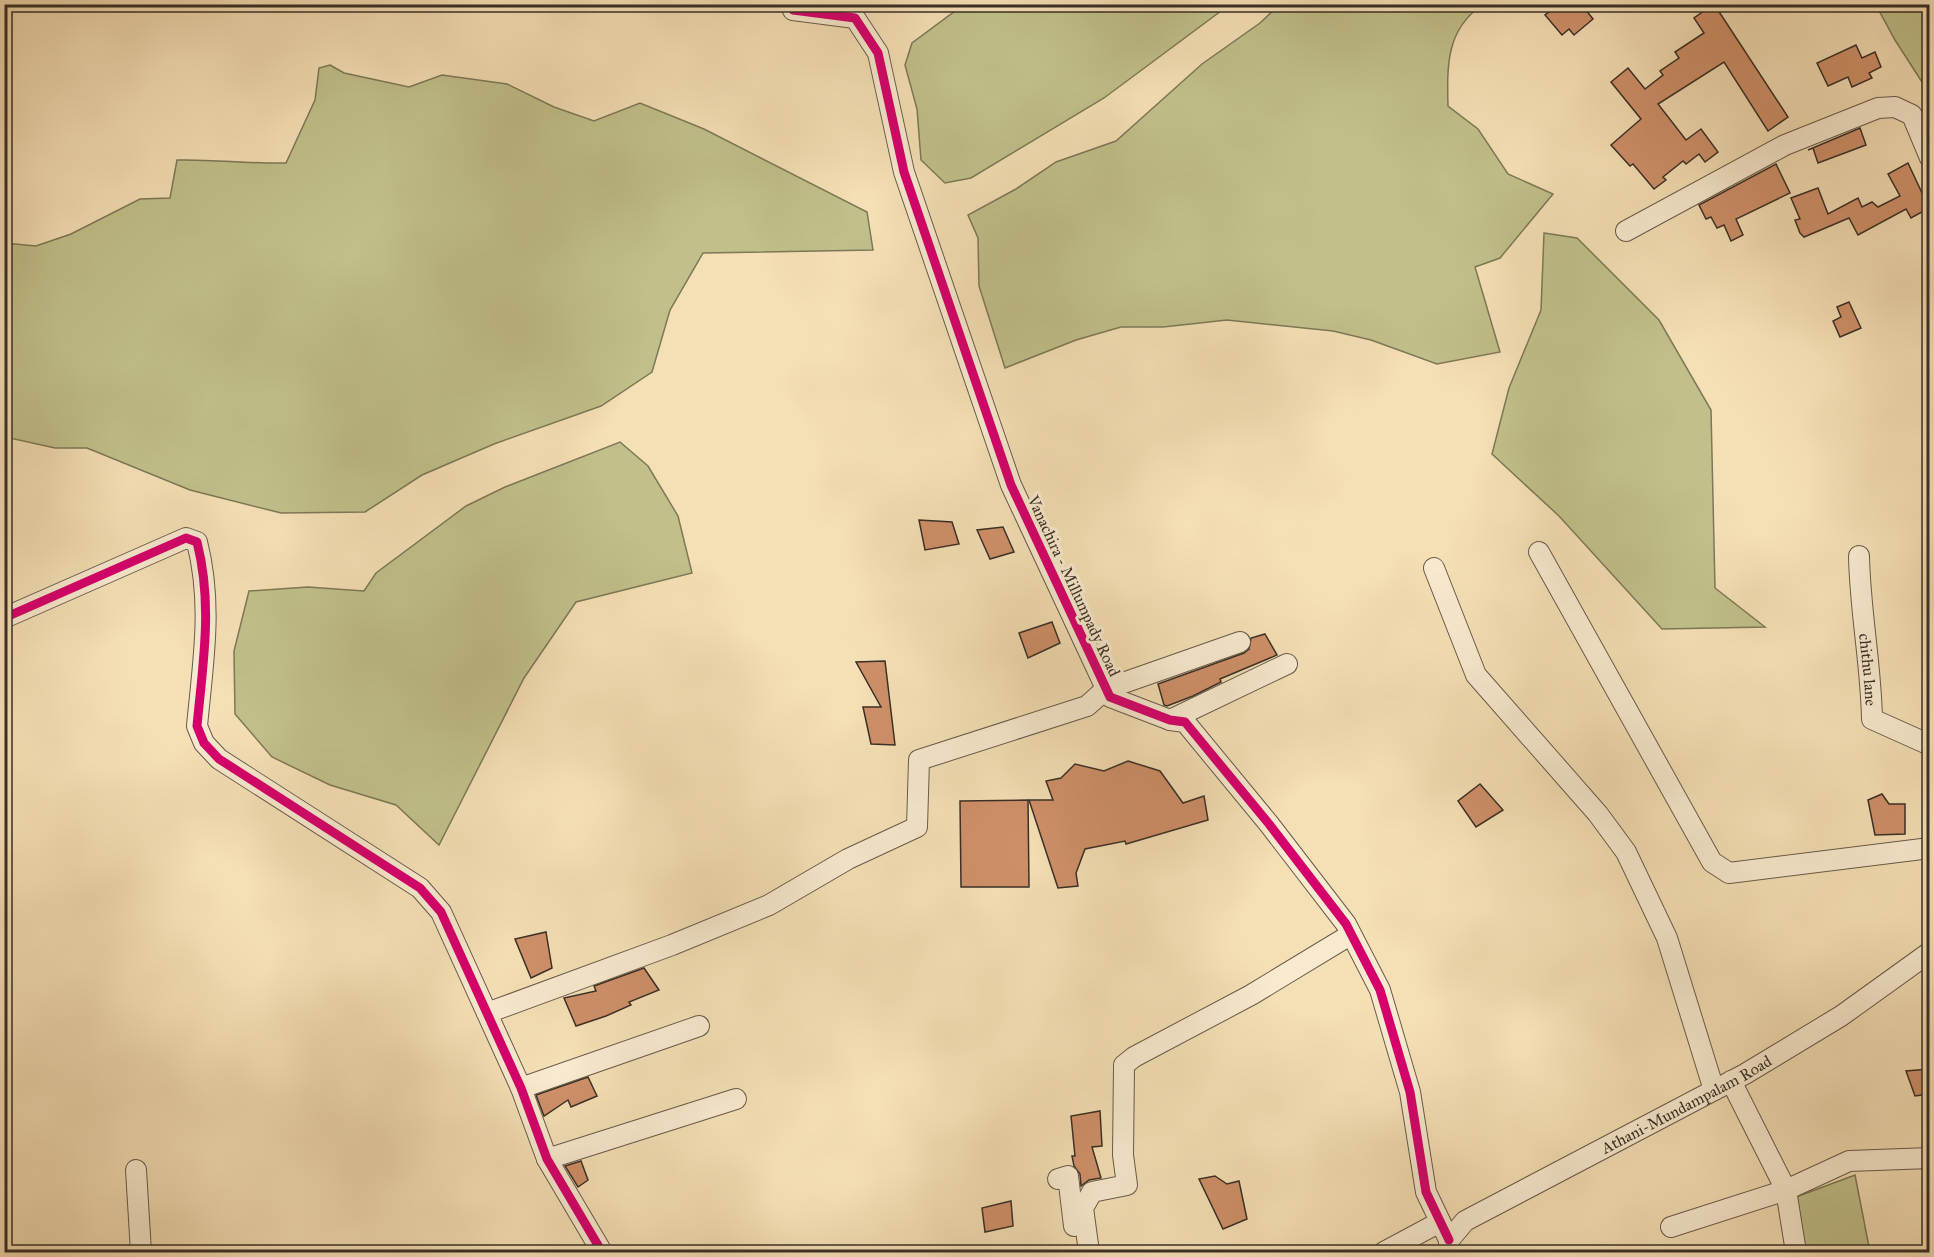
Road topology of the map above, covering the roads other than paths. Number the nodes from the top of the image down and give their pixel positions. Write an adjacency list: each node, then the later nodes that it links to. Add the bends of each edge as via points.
1 (790, 4): 10 (street, Vanachira - Millumpady Road, via 793,10 855,18 878,53 904,172 1011,485)
2 (1929, 158): 3 (street, via 1912,116 1895,107 1878,108 1785,145)
3 (1626, 231)
4 (1539, 552): 13 (street, via 1712,862 1728,873)
5 (1859, 556): 12 (street, chithu lane, via 1872,719)
6 (1434, 568): 18 (street, via 1476,675 1598,814 1626,852 1667,938)
7 (4, 618): 16 (street, via 186,538 197,542 208,616 197,726 204,743 219,759 420,888 441,912)
8 (1240, 642): 10 (street)
9 (1287, 664): 11 (street)
10 (1106, 689): 11 (street, Vanachira - Millumpady Road, via 1110,697); 16 (street, via 1087,706 919,760 917,826 769,905)
11 (1170, 720): 14 (street, Vanachira - Millumpady Road, via 1185,722 1269,824 1346,924)
12 (1929, 745)
13 (1929, 848)
14 (1350, 935): 26 (street, via 1124,1065 1123,1155 1127,1185 1092,1192); 27 (street, Vanachira - Millumpady Road, via 1380,990 1410,1092 1426,1192)
15 (1929, 952): 18 (street, Athani-Mundampalam Road, via 1841,1016)
16 (487, 1013): 19 (street)
17 (699, 1026): 19 (street)
18 (1722, 1085): 25 (street); 29 (street, Athani-Mundampalam Road, via 1465,1221)
19 (521, 1088): 22 (street)
20 (736, 1099): 22 (street)
21 (1929, 1158): 25 (street, via 1849,1161)
22 (547, 1159): 31 (street)
23 (135, 1170): 30 (street)
24 (1058, 1179): 26 (street, via 1068,1176)
25 (1786, 1190): 28 (street); 35 (street)
26 (1077, 1207): 32 (street); 33 (street)
27 (1440, 1222): 29 (street, Vanachira - Millumpady Road); 34 (street)
28 (1671, 1227)
29 (1449, 1246)
30 (141, 1252)
31 (602, 1252)
32 (1077, 1252)
33 (1089, 1252)
34 (1384, 1252)
35 (1796, 1252)

